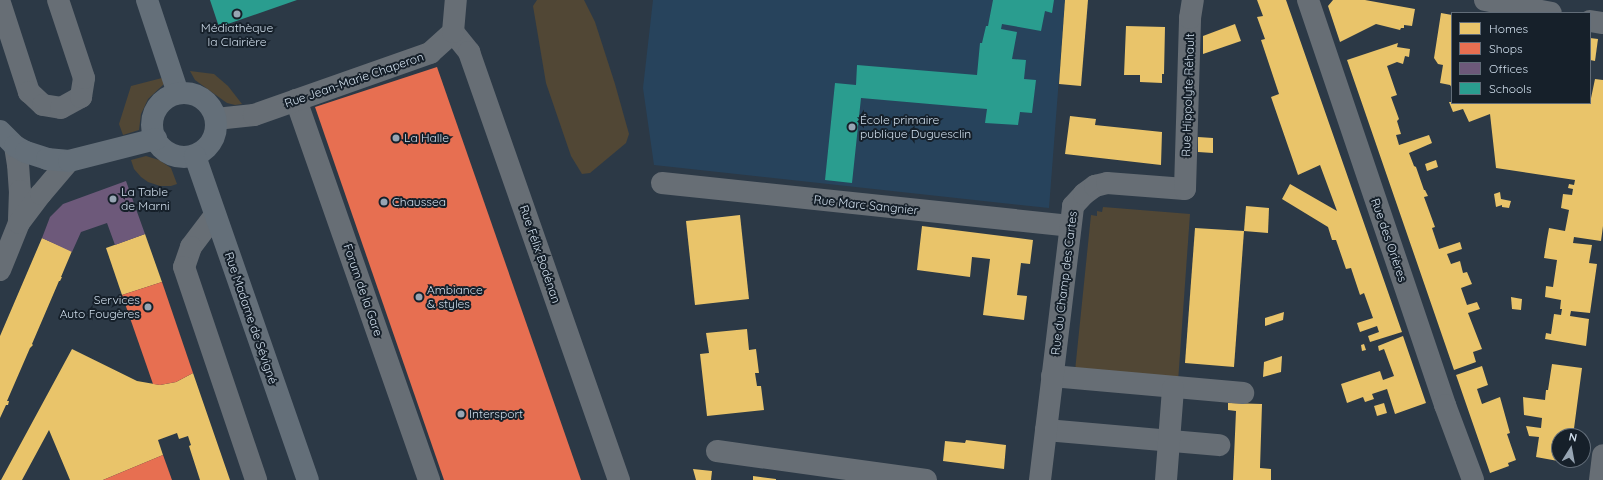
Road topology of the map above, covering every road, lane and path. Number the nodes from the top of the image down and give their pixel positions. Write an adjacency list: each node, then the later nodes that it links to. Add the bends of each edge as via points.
1 (58, 0): 7 (street, via 84,78 81,97 61,108 43,105 29,92)
2 (147, 0): 12 (main road)
3 (456, 0): 11 (street)
4 (1193, 0): 20 (street, Rue Hippolyte Réhault, via 1190,18)
5 (1308, 0): 40 (street, Rue des Orières, via 1445,405)
6 (1485, 0): 8 (street)
7 (0, 4)
8 (1546, 12)
9 (1591, 21): 10 (street)
10 (1603, 23)
11 (453, 32): 13 (street, Rue Jean-Marie Chaperon, via 430,53); 36 (street, Rue Félix Bodénan, via 469,52)
12 (178, 93): 14 (main road, via 188,93 202,98 213,110); 16 (main road, via 169,96 155,111 152,130)
13 (296, 100): 14 (street, Rue Jean-Marie Chaperon, via 254,115); 35 (street, Forum de la Gare)
14 (216, 119): 17 (main road, via 217,127 212,142)
15 (7, 139): 18 (main road, via 47,159); 22 (street, via 20,184)
16 (156, 139): 17 (main road, via 160,146 172,155); 18 (main road)
17 (195, 156): 21 (main road, Rue Madame de Sévigné)
18 (69, 161): 22 (street)
19 (662, 183): 23 (street, Rue Marc Sangnier)
20 (1185, 190): 23 (street, Rue du Champ des Cartes, via 1107,182 1095,186 1073,206)
21 (214, 215): 33 (street, via 191,247 184,267); 34 (main road, Rue Madame de Sévigné)
22 (20, 223): 24 (street)
23 (1070, 226): 25 (street, Rue du Champ des Cartes)
24 (0, 270)
25 (1052, 376): 26 (street); 28 (street, Rue du Champ des Cartes)
26 (1173, 388): 27 (street); 29 (street)
27 (1243, 393)
28 (1046, 430): 29 (street); 38 (street, Rue du Champ des Cartes)
29 (1169, 441): 30 (street); 39 (street)
30 (1219, 445)
31 (717, 451): 37 (street)
32 (1603, 456): 41 (street)
33 (256, 480)
34 (308, 480)
35 (429, 480)
36 (619, 480)
37 (926, 480)
38 (1040, 480)
39 (1166, 480)
40 (1473, 480)
41 (1600, 480)

